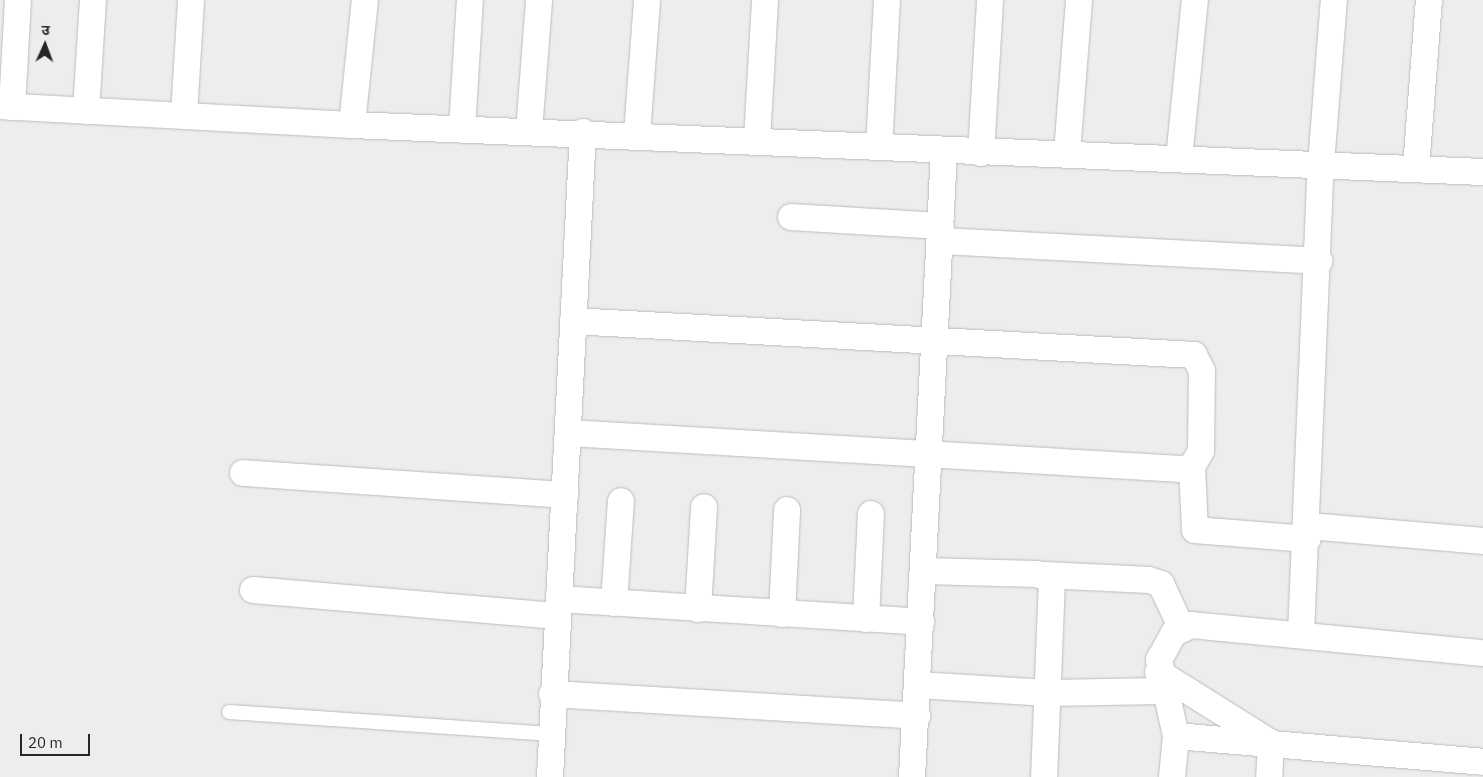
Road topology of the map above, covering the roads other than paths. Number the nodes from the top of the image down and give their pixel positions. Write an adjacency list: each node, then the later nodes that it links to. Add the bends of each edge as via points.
1 (18, 0): 15 (street)
2 (93, 0): 16 (street)
3 (191, 0): 17 (street)
4 (365, 0): 18 (street)
5 (470, 0): 19 (street)
6 (539, 0): 20 (street)
7 (646, 0): 22 (street)
8 (765, 0): 23 (street)
9 (887, 0): 24 (street)
10 (990, 0): 26 (street)
11 (1079, 0): 27 (street)
12 (1195, 0): 28 (street)
13 (1334, 0): 29 (street)
14 (1429, 0): 30 (street)
15 (6, 106): 16 (street)
16 (86, 111): 17 (street)
17 (184, 115): 18 (street)
18 (352, 125): 19 (street)
19 (462, 129): 20 (street)
20 (529, 131): 21 (street)
21 (583, 132): 22 (street); 35 (street)
22 (637, 134): 23 (street)
23 (758, 140): 24 (street)
24 (879, 147): 25 (street)
25 (944, 151): 26 (street); 33 (street)
26 (981, 153): 27 (street)
27 (1067, 153): 28 (street)
28 (1178, 159): 29 (street)
29 (1321, 164): 30 (street); 34 (street)
30 (1416, 168): 31 (street)
31 (1483, 172)
32 (790, 217): 33 (street)
33 (941, 234): 34 (street); 36 (street)
34 (1320, 261): 46 (street)
35 (572, 321): 36 (street); 37 (street)
36 (936, 342): 38 (street); 39 (street, via 1194,355 1202,371 1201,451)
37 (569, 433): 38 (street); 41 (street)
38 (931, 458): 39 (street); 48 (street)
39 (1192, 467): 46 (street, via 1195,530)
40 (243, 473): 41 (street)
41 (566, 495): 52 (street)
42 (621, 501): 51 (street)
43 (704, 507): 53 (street)
44 (787, 510): 54 (street)
45 (870, 514): 55 (street)
46 (1308, 533): 47 (street); 58 (street)
47 (1483, 541)
48 (924, 571): 49 (street); 56 (street)
49 (1045, 575): 57 (street, via 1150,580 1166,590); 62 (street, via 1052,580 1053,591)
50 (253, 590): 52 (street)
51 (614, 603): 52 (street); 53 (street)
52 (558, 608): 63 (street)
53 (698, 609): 54 (street)
54 (782, 614): 55 (street)
55 (866, 619): 56 (street)
56 (921, 622): 61 (street)
57 (1182, 630): 58 (street, via 1191,625); 60 (street, via 1165,644)
58 (1301, 634): 59 (street)
59 (1483, 652)
60 (1160, 682): 62 (street); 67 (street); 68 (street)
61 (918, 685): 62 (street); 65 (street)
62 (1048, 693): 72 (street)
63 (552, 694): 65 (street); 66 (street)
64 (229, 712): 66 (lane)
65 (917, 716): 71 (street)
66 (551, 734): 70 (street)
67 (1176, 736): 68 (street); 73 (street)
68 (1271, 743): 69 (street); 74 (street)
69 (1483, 762)
70 (550, 777)
71 (912, 777)
72 (1044, 777)
73 (1172, 777)
74 (1269, 777)

